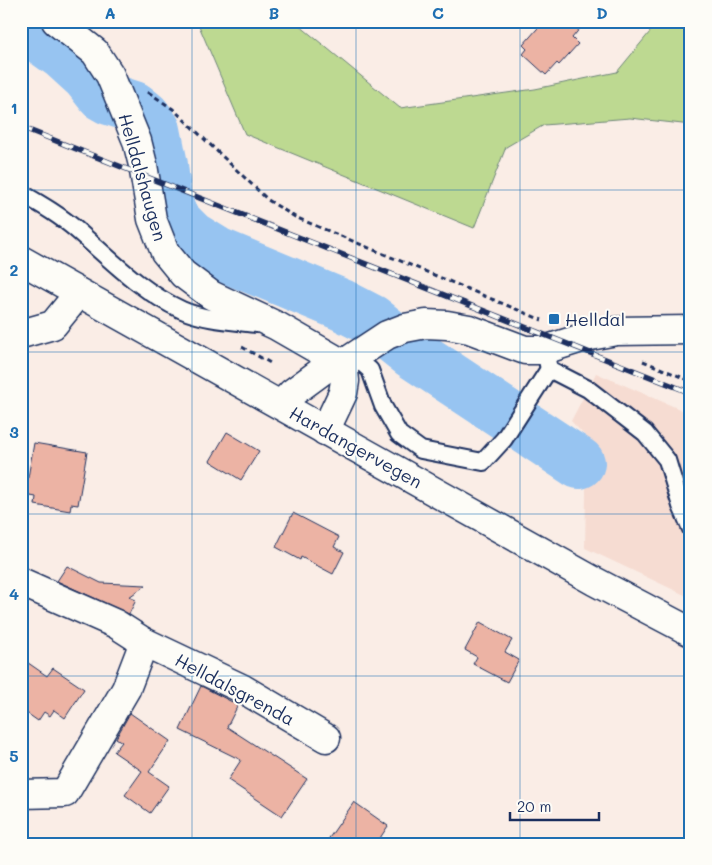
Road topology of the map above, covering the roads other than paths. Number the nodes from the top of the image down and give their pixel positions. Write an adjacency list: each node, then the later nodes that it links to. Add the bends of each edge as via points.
1 (56, 21): 5 (street, Helldalshaugen, via 95,52 113,81 143,165 152,219 165,252 183,274 211,295)
2 (21, 193): 5 (lane, Helldalshaugen, via 78,231 126,274 161,299 202,317)
3 (21, 260): 4 (street, Hardangervegen)
4 (79, 293): 7 (street, via 53,324); 10 (street, Hardangervegen)
5 (277, 326): 8 (street, Helldalshaugen)
6 (691, 330): 9 (street, via 616,331 584,338)
7 (21, 334)
8 (354, 357): 9 (street, via 387,335 426,324 469,329); 9 (lane, via 370,370 383,406 399,434 421,450 483,462 504,439 539,385); 10 (street, via 326,368); 11 (street, via 344,381 343,393)
9 (547, 360): 12 (lane, via 645,433 667,460)
10 (281, 404): 11 (street, Hardangervegen)
11 (325, 431): 14 (street, Hardangervegen)
12 (691, 529)
13 (21, 582): 15 (street, Helldalsgrenda, via 116,624)
14 (691, 632)
15 (144, 642): 16 (street, Helldalsgrenda, via 243,689); 17 (street, via 126,689 64,793)
16 (326, 738)
17 (21, 794)

